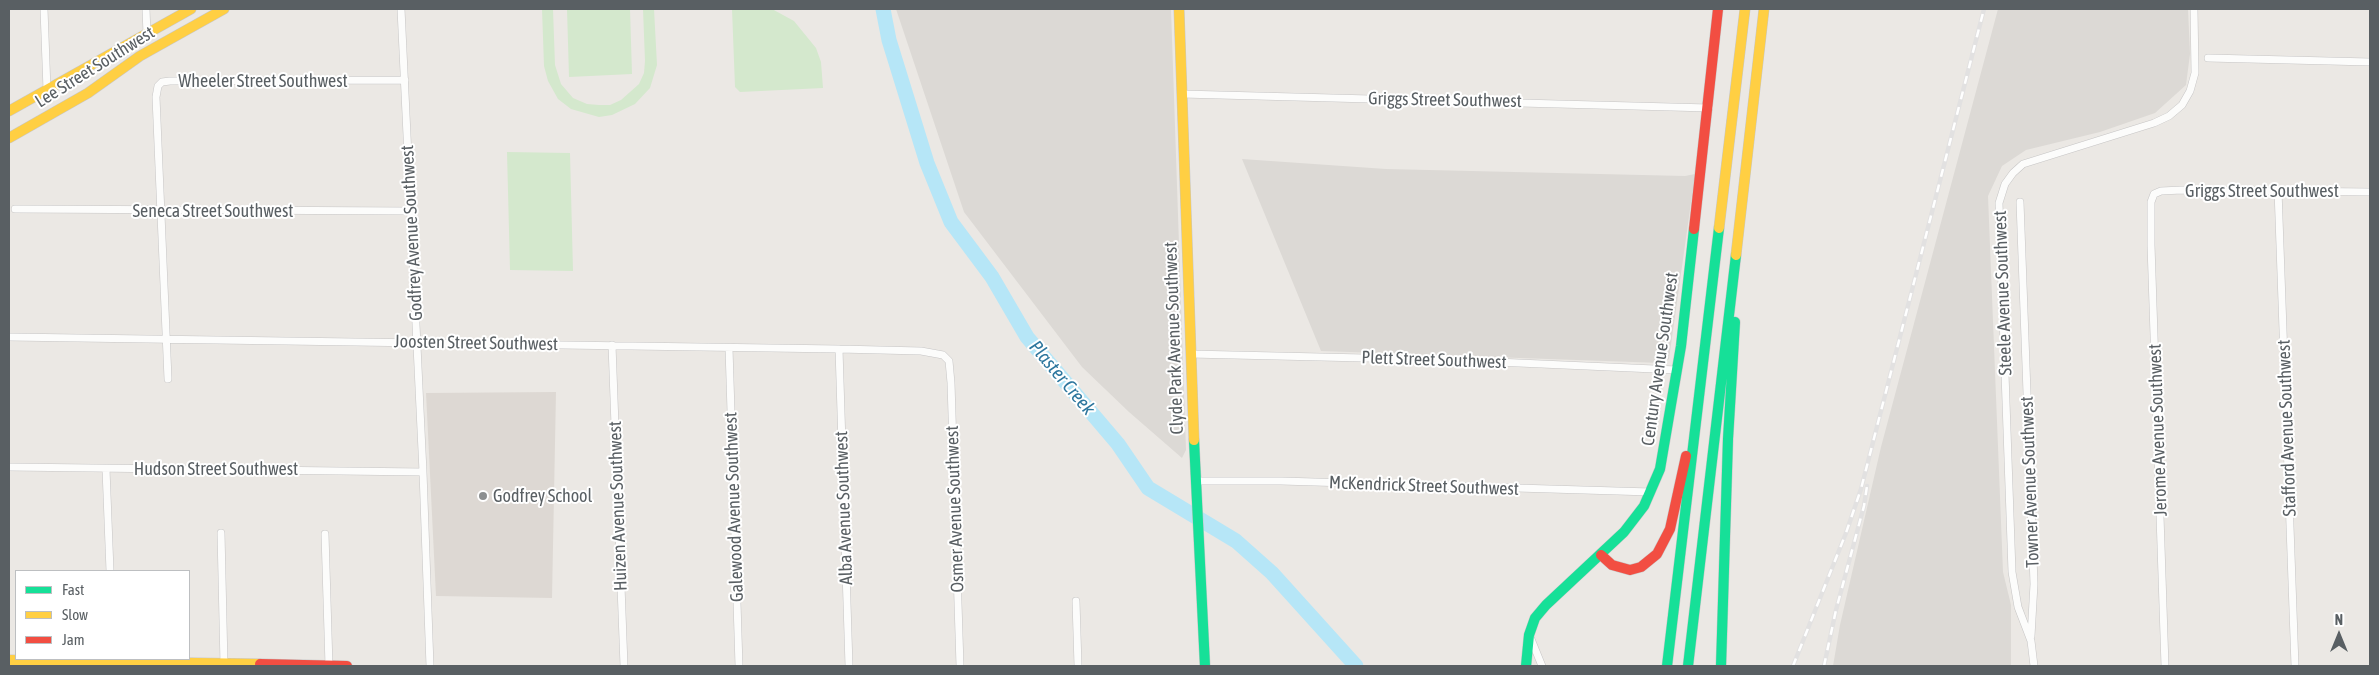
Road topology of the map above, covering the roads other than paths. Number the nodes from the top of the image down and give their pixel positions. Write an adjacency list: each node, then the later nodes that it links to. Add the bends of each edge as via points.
1 (44, 9): 15 (street)
2 (146, 9): 11 (street)
3 (191, 9): 11 (main road, Lee Street Southwest)
4 (224, 9): 19 (main road, Lee Street Southwest, via 140,56 88,93)
5 (401, 9): 14 (street, Godfrey Avenue Southwest)
6 (1178, 9): 16 (main road, Clyde Park Avenue Southwest)
7 (1718, 9): 17 (main road, Century Avenue Southwest)
8 (1745, 9): 38 (main road)
9 (1764, 9): 27 (main road)
10 (2194, 9): 50 (street, Steele Avenue Southwest, via 2195,73 2182,105 2154,123 2023,164 2005,184 1999,203 2012,572 2018,607)
11 (147, 34): 15 (main road, Lee Street Southwest)
12 (2208, 58): 13 (street)
13 (2370, 62)
14 (404, 80): 25 (street, Wheeler Street Southwest, via 162,82 156,97); 26 (street, Godfrey Avenue Southwest)
15 (47, 90): 18 (main road, Lee Street Southwest)
16 (1182, 94): 17 (street, Griggs Street Southwest); 34 (main road, Clyde Park Avenue Southwest)
17 (1708, 108): 36 (main road, Century Avenue Southwest)
18 (9, 112)
19 (9, 138)
20 (2278, 190): 21 (street, Griggs Street Southwest); 22 (street, Griggs Street Southwest, via 2182,190); 72 (street, Stafford Avenue Southwest)
21 (2370, 192)
22 (2154, 194): 71 (street, Jerome Avenue Southwest, via 2151,202 2151,245)
23 (2020, 202): 50 (street, Towner Avenue Southwest, via 2034,584)
24 (15, 209): 25 (street, Seneca Street Southwest)
25 (161, 211): 26 (street, Seneca Street Southwest); 29 (street)
26 (411, 211): 30 (street, Godfrey Avenue Southwest)
27 (1736, 254): 68 (main road); 69 (main road)
28 (9, 337): 29 (street, Joosten Street Southwest)
29 (167, 339): 30 (street, Joosten Street Southwest); 37 (street)
30 (417, 342): 31 (street, Joosten Street Southwest); 41 (street, Godfrey Avenue Southwest)
31 (612, 345): 32 (street, Joosten Street Southwest); 59 (street, Huizen Avenue Southwest)
32 (729, 348): 33 (street, Joosten Street Southwest); 60 (street, Galewood Avenue Southwest)
33 (839, 349): 35 (street, Joosten Street Southwest, via 921,351); 61 (street, Alba Avenue Southwest)
34 (1190, 354): 36 (street, Plett Street Southwest); 42 (main road, Clyde Park Avenue Southwest)
35 (943, 355): 62 (street, Osmer Avenue Southwest, via 949,362 951,383)
36 (1677, 370): 43 (main road, Century Avenue Southwest, via 1665,447)
37 (168, 379)
38 (1701, 393): 46 (main road, via 1673,516 1662,547 1646,564 1630,570 1612,565); 67 (main road)
39 (9, 467): 40 (street, Hudson Street Southwest)
40 (106, 468): 41 (street, Hudson Street Southwest); 47 (street)
41 (423, 472): 58 (street, Godfrey Avenue Southwest)
42 (1196, 481): 43 (street, McKendrick Street Southwest); 64 (main road, Clyde Park Avenue Southwest)
43 (1652, 492): 46 (main road, Century Avenue Southwest, via 1624,532)
44 (221, 533): 53 (street)
45 (325, 534): 56 (street)
46 (1601, 555): 49 (main road, Century Avenue Southwest, via 1540,612)
47 (110, 570)
48 (1076, 601): 63 (street)
49 (1529, 635): 65 (main road, Century Avenue Southwest); 66 (street)
50 (2031, 641): 70 (street, Steele Avenue Southwest)
51 (9, 661): 52 (main road); 54 (main road)
52 (116, 662): 53 (main road)
53 (224, 665): 55 (main road)
54 (9, 666)
55 (240, 666): 56 (main road)
56 (329, 666): 57 (main road)
57 (347, 666)
58 (430, 666)
59 (624, 666)
60 (739, 666)
61 (849, 666)
62 (960, 666)
63 (1078, 666)
64 (1205, 666)
65 (1526, 666)
66 (1542, 666)
67 (1668, 666)
68 (1688, 666)
69 (1721, 666)
70 (2034, 666)
71 (2165, 666)
72 (2296, 666)

